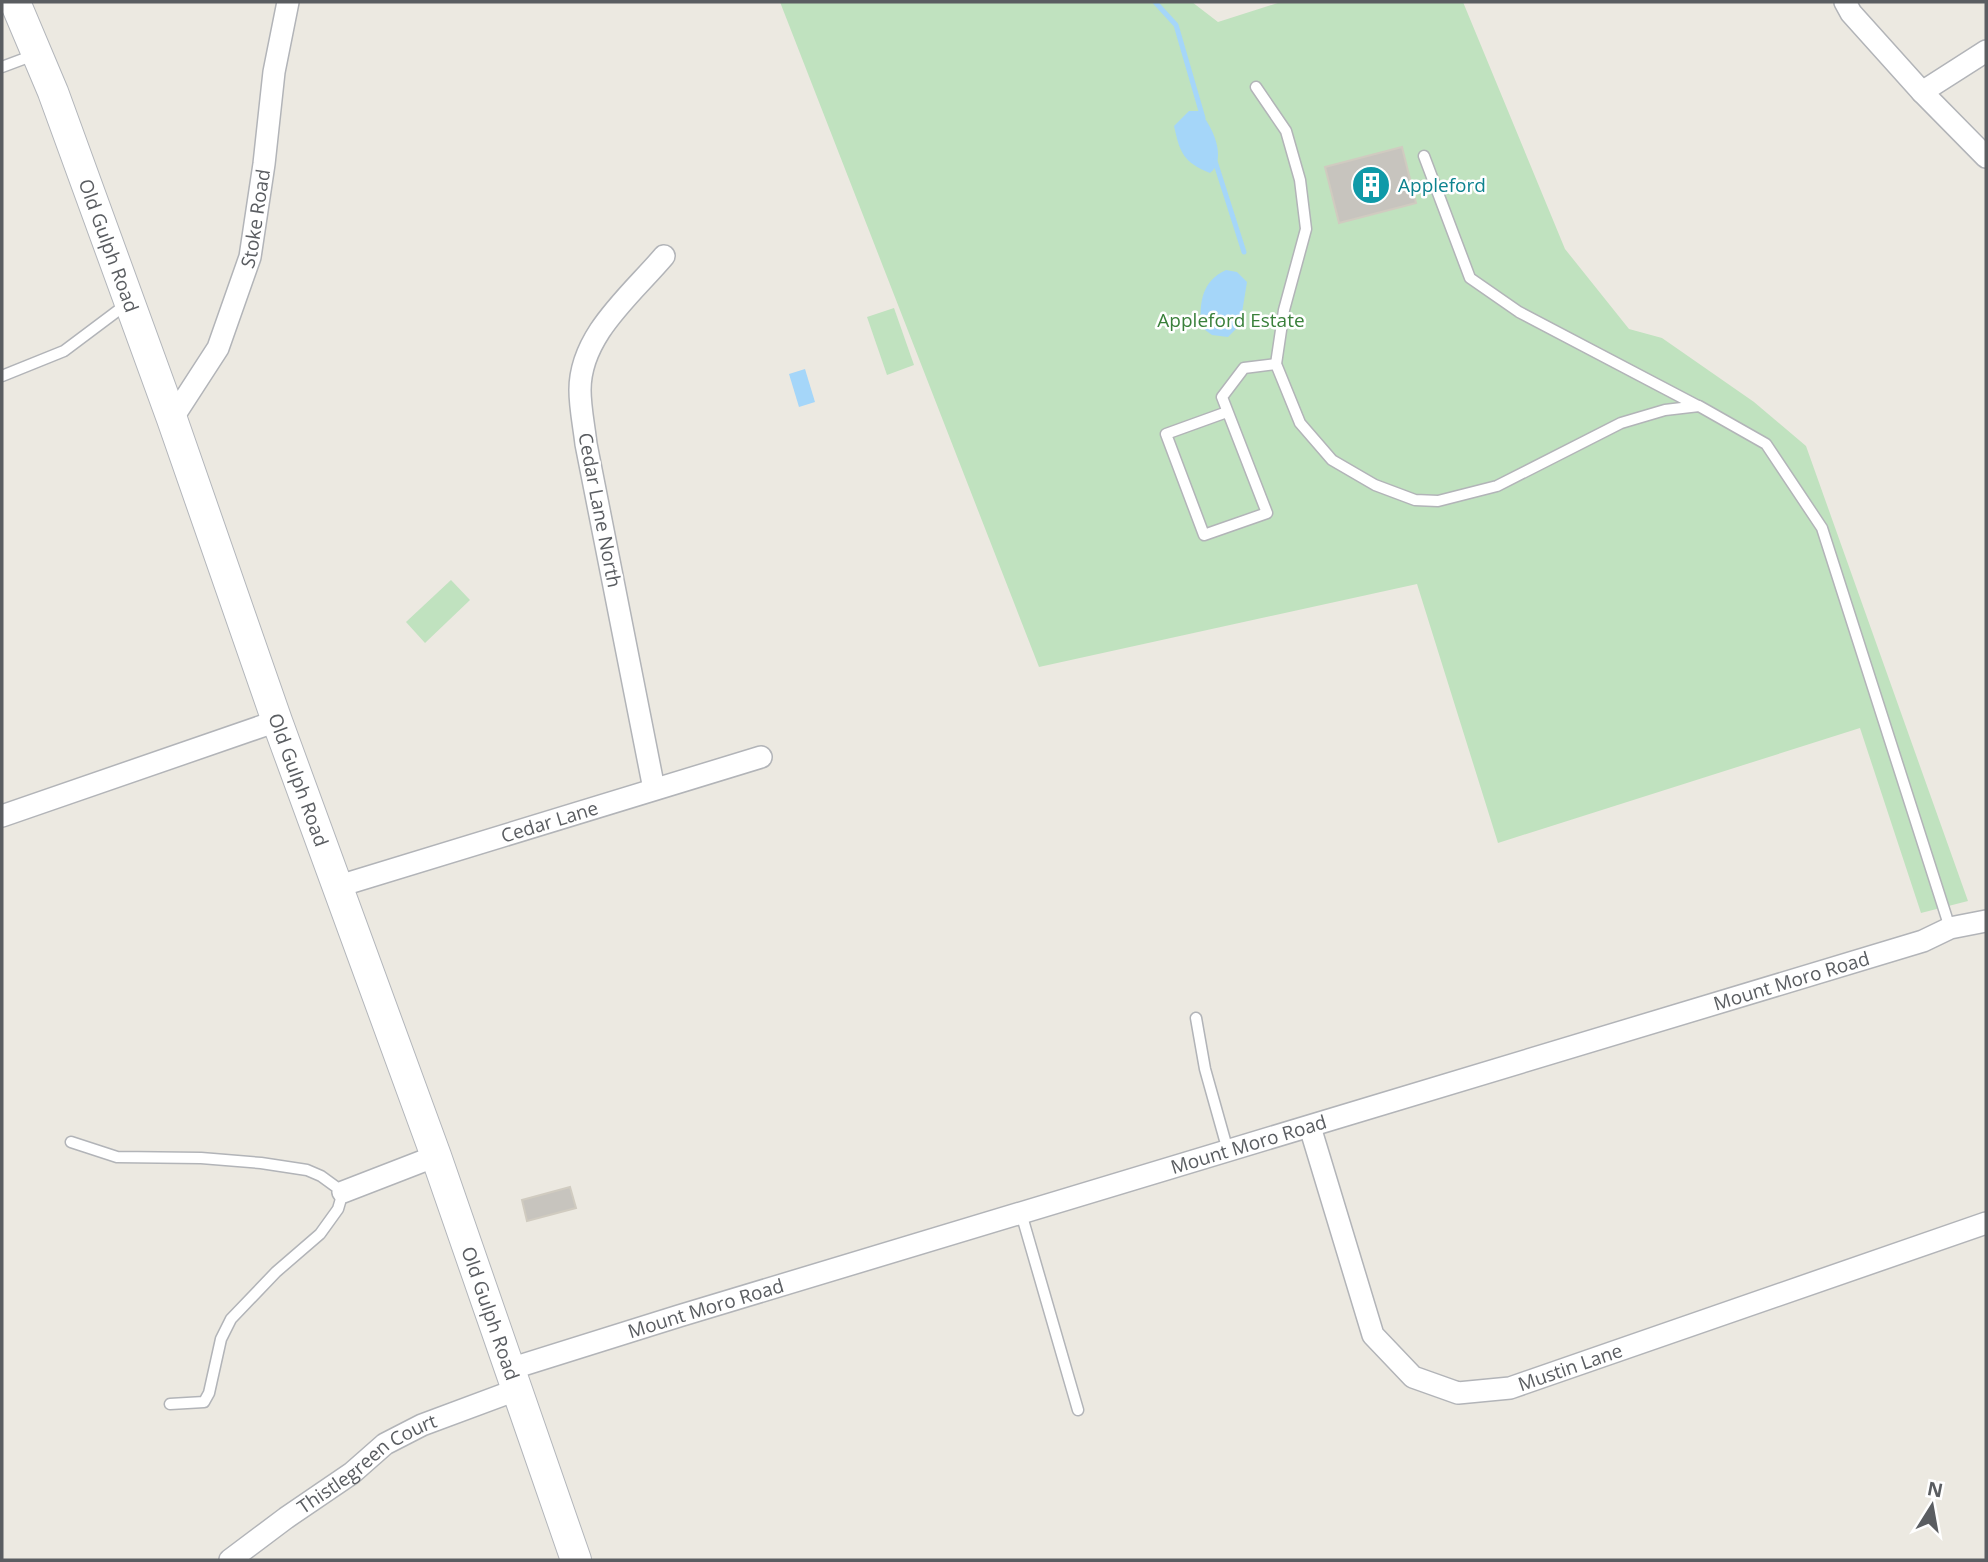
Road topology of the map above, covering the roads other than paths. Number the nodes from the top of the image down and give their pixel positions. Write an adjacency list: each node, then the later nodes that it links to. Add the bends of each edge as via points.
1 (15, 2): 5 (street, Old Gulph Road)
2 (288, 2): 17 (street, Stoke Road, via 250,257 218,348)
3 (1845, 2): 8 (street)
4 (1986, 51): 8 (street)
5 (37, 54): 6 (lane); 12 (street, Old Gulph Road)
6 (2, 67)
7 (1256, 87): 13 (lane, via 1286,131 1307,229 1284,310)
8 (1922, 92): 10 (street)
9 (1424, 156): 15 (lane, via 1470,278 1519,312)
10 (1986, 157)
11 (664, 256): 20 (street, Cedar Lane North, via 593,343 580,390 586,444)
12 (130, 301): 14 (lane, via 64,351); 17 (street, Old Gulph Road)
13 (1276, 364): 15 (lane, via 1300,423 1332,460 1375,485 1415,500 1438,501 1497,486 1621,423); 16 (lane, via 1244,368 1222,397)
14 (2, 376)
15 (1699, 407): 24 (lane, via 1766,444 1822,528)
16 (1227, 412): 16 (lane, via 1267,513 1204,535 1166,434)
17 (173, 419): 18 (street, Old Gulph Road)
18 (277, 721): 21 (street); 22 (street, Old Gulph Road)
19 (761, 757): 20 (street, Cedar Lane)
20 (654, 789): 22 (street, Cedar Lane)
21 (2, 816)
22 (339, 886): 29 (street, Old Gulph Road)
23 (1986, 921): 24 (street, Mount Moro Road)
24 (1950, 928): 26 (street, Mount Moro Road, via 1923,942)
25 (1196, 1018): 28 (lane)
26 (1310, 1127): 28 (street, Mount Moro Road); 32 (street, Mustin Lane, via 1373,1335 1413,1377 1458,1393 1510,1388)
27 (71, 1142): 30 (lane, via 117,1157 201,1158 307,1170)
28 (1228, 1151): 31 (street, Mount Moro Road)
29 (436, 1156): 30 (street); 33 (street, Old Gulph Road)
30 (343, 1192): 34 (lane, via 338,1209 320,1234 231,1319 204,1402)
31 (1021, 1213): 33 (street, Mount Moro Road); 35 (lane)
32 (1986, 1223)
33 (513, 1379): 36 (street, Thistlegreen Court, via 385,1444); 37 (street, Old Gulph Road)
34 (170, 1404)
35 (1078, 1410)
36 (230, 1560)
37 (576, 1560)

